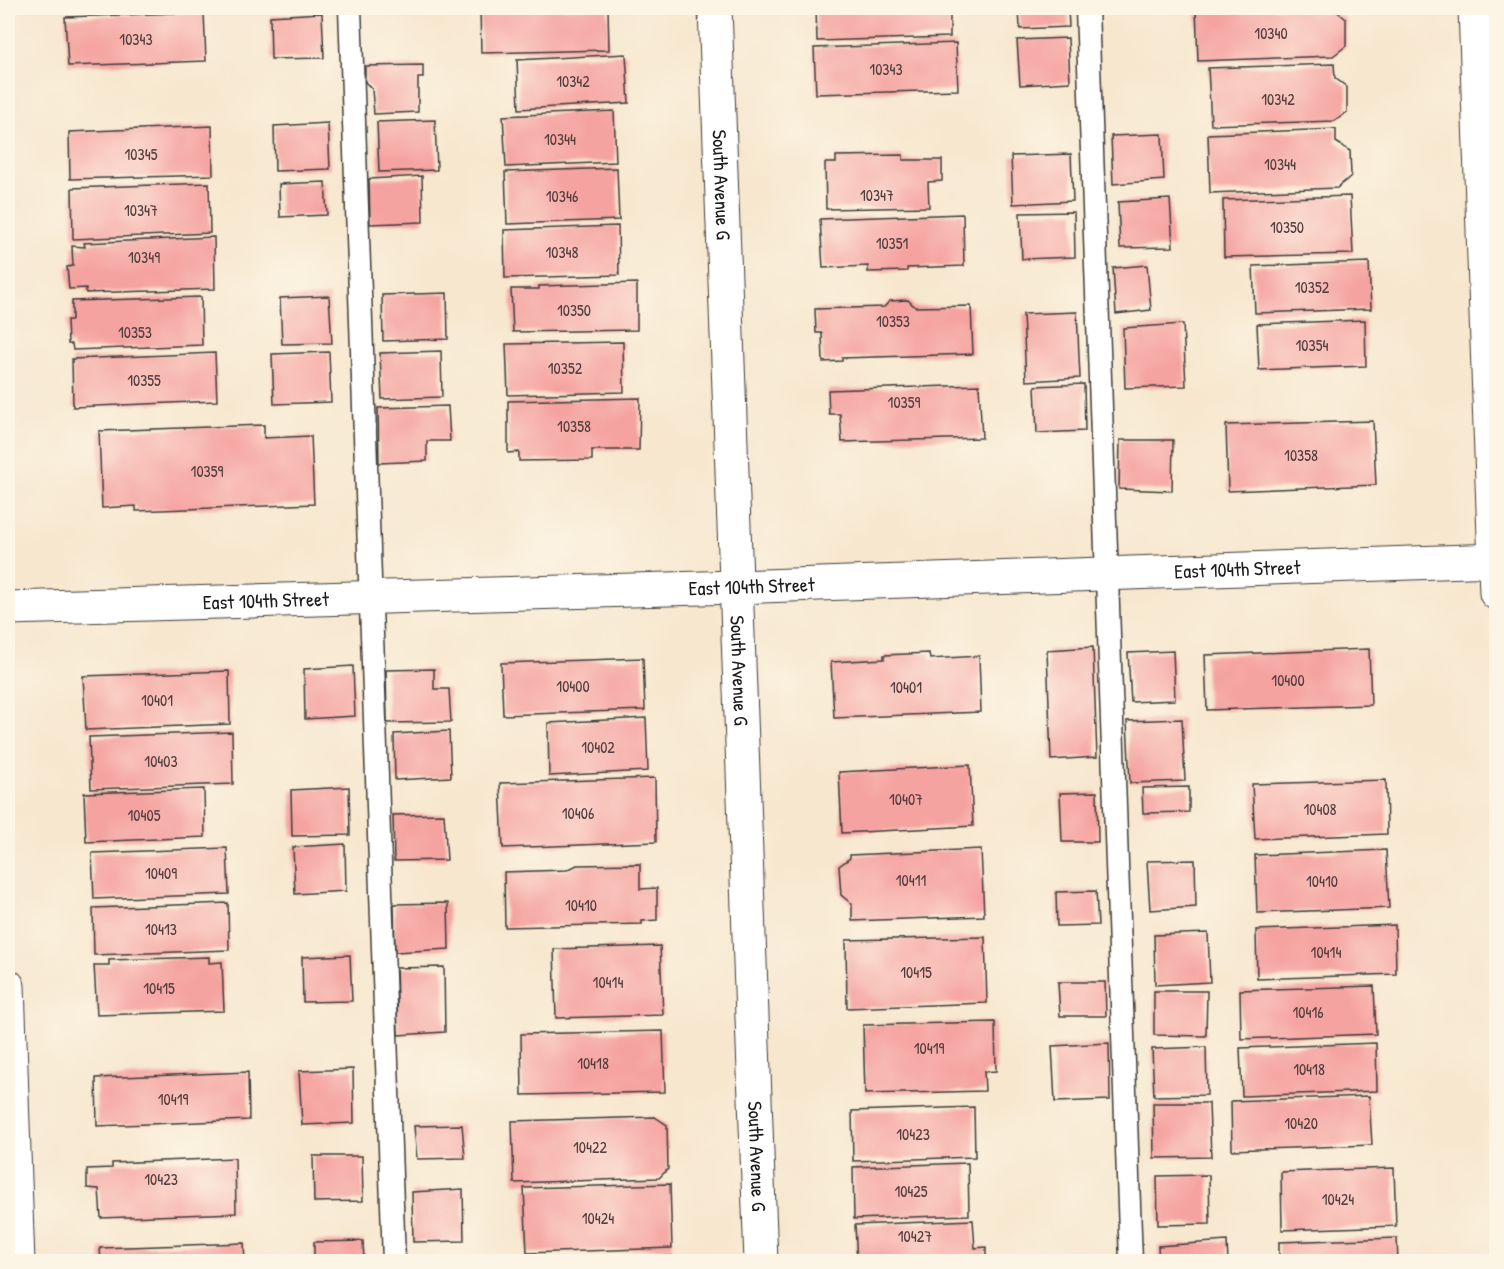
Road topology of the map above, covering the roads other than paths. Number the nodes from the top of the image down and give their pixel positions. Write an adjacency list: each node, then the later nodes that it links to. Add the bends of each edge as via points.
1 (350, 8): 9 (lane)
2 (715, 8): 7 (street, South Avenue G)
3 (1087, 8): 6 (lane)
4 (1475, 8): 5 (street)
5 (1496, 560): 6 (street, East 104th Street); 8 (street)
6 (1107, 574): 7 (street, East 104th Street); 15 (lane)
7 (737, 587): 9 (street, East 104th Street); 14 (street, South Avenue G)
8 (1497, 593)
9 (371, 598): 10 (street, East 104th Street); 13 (lane)
10 (8, 608)
11 (8, 986): 12 (street)
12 (18, 1262)
13 (394, 1262)
14 (761, 1262)
15 (1131, 1262)

